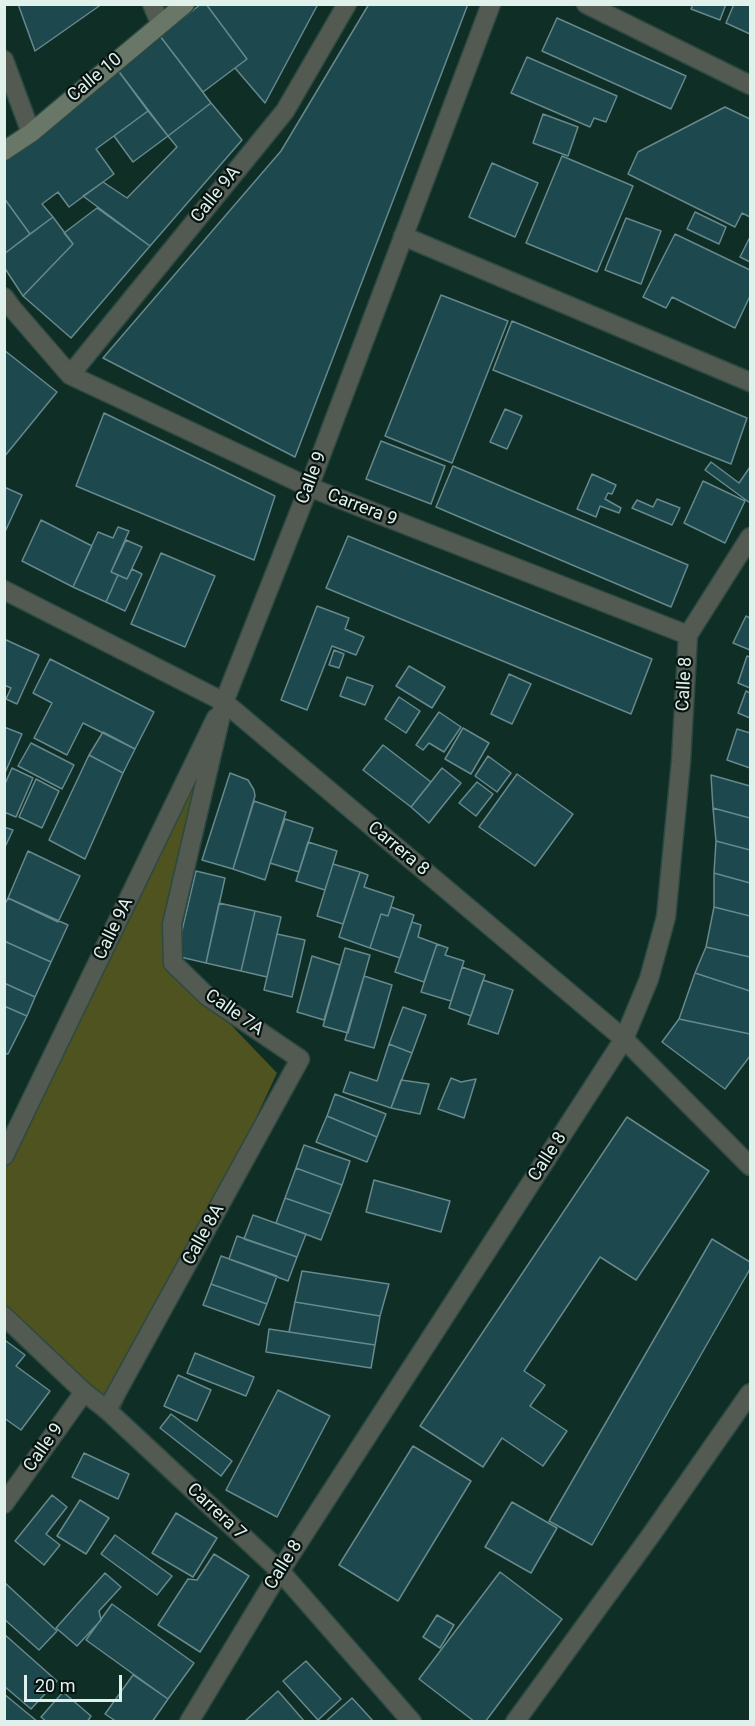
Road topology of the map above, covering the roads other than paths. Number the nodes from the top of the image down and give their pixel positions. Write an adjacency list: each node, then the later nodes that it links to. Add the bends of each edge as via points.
1 (152, 4): 6 (street)
2 (185, 4): 6 (main road, Calle 10)
3 (347, 4): 13 (street, Calle 9A, via 285,111)
4 (492, 4): 11 (street, Calle 9)
5 (586, 4): 8 (street)
6 (160, 23): 9 (main road, Calle 10)
7 (4, 60): 9 (street)
8 (750, 86)
9 (31, 133): 10 (main road, Calle 10)
10 (4, 151)
11 (403, 236): 14 (street); 15 (street, Calle 9)
12 (4, 297): 13 (street, Carrera 9)
13 (70, 375): 15 (street, Carrera 9)
14 (750, 382)
15 (309, 487): 18 (street, Carrera 9); 19 (street, Calle 9)
16 (750, 537): 18 (street, Calle 8)
17 (4, 590): 19 (street, Carrera 8)
18 (688, 635): 21 (street, Calle 8, via 666,917 649,980)
19 (224, 702): 20 (street, Calle 9, via 171,924); 21 (street, Carrera 8); 23 (street, Calle 9A)
20 (173, 963): 22 (street, Calle 7A, via 207,996)
21 (624, 1039): 24 (street, Carrera 8); 30 (street, Calle 8)
22 (300, 1059): 28 (street, Calle 8A)
23 (4, 1156)
24 (750, 1166)
25 (4, 1316): 26 (street, Carrera 7)
26 (84, 1392): 28 (street, Carrera 7); 29 (street, Calle 9)
27 (750, 1393): 33 (street)
28 (107, 1410): 30 (street, Carrera 7)
29 (4, 1504)
30 (280, 1571): 31 (street, Calle 8); 32 (street, Carrera 7)
31 (189, 1722)
32 (412, 1722)
33 (514, 1722)

